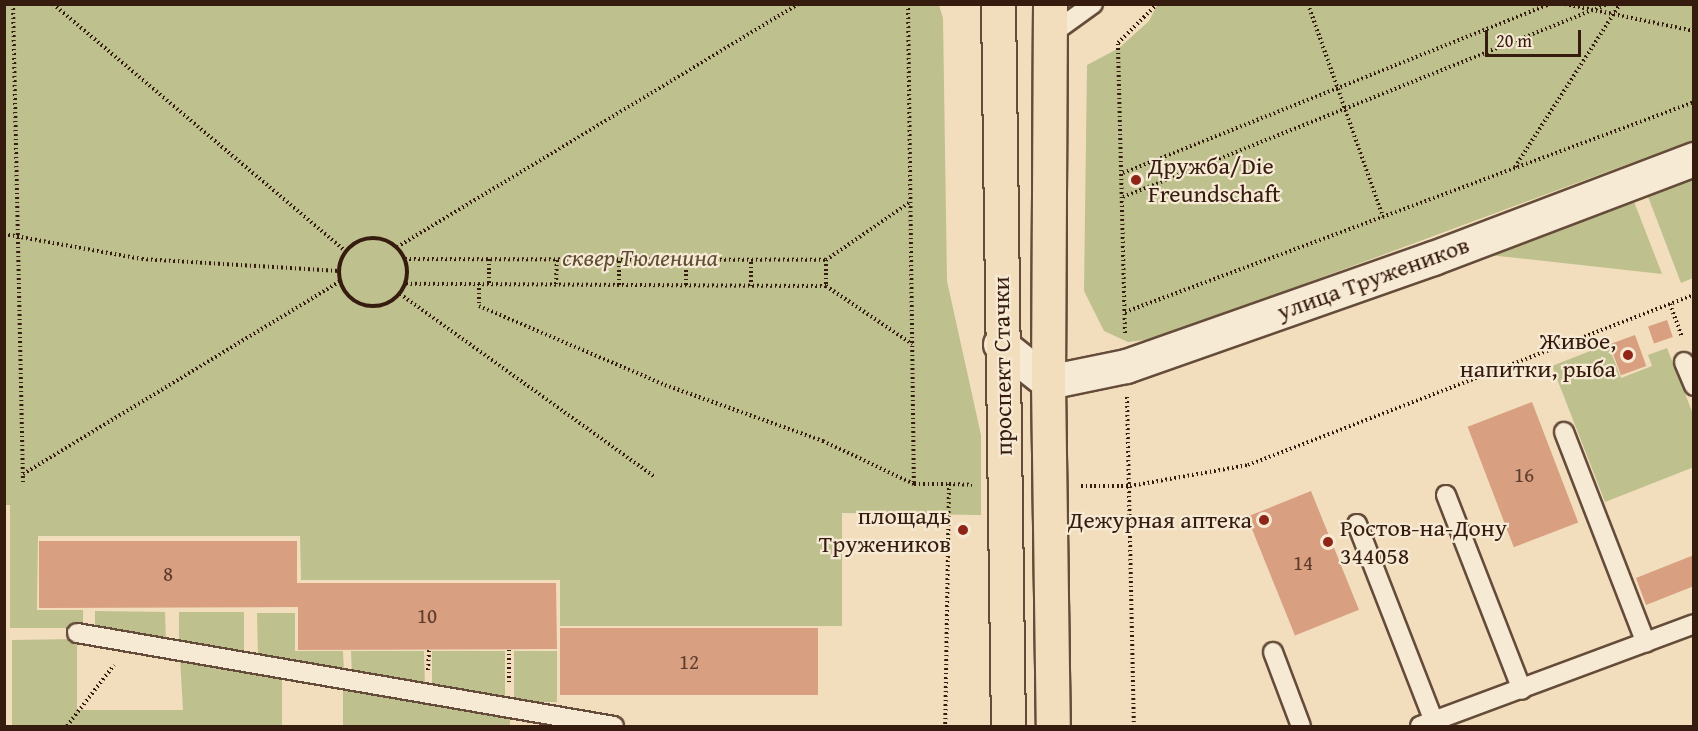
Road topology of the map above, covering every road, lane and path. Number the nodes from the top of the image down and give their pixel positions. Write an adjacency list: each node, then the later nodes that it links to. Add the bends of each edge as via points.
1 (13, 4): 28 (path)
2 (53, 4): 30 (path)
3 (798, 4): 29 (path)
4 (908, 4): 25 (path)
5 (998, 4): 52 (main road, проспект Стачки)
6 (1093, 4): 15 (lane)
7 (1157, 4): 17 (path)
8 (1308, 4): 18 (path)
9 (1549, 4): 18 (path)
10 (1565, 4): 13 (path)
11 (1608, 4): 13 (path)
12 (1620, 4): 14 (path)
13 (1593, 10): 14 (path); 20 (path)
14 (1613, 15): 16 (path); 22 (path)
15 (1050, 20): 55 (main road, проспект Стачки)
16 (1694, 32)
17 (1118, 43)
18 (1337, 89): 20 (path); 23 (path)
19 (1694, 102): 22 (path)
20 (1345, 109): 24 (path); 26 (path)
21 (1694, 159): 55 (main road, улица Тружеников, via 1433,258 1126,366)
22 (1514, 168): 26 (path)
23 (1123, 173)
24 (1123, 197)
25 (910, 202): 37 (path); 53 (path)
26 (1383, 217): 51 (path)
27 (4, 234): 28 (path)
28 (18, 234): 38 (path, via 142,259); 58 (path)
29 (397, 248): 30 (path, via 388,241 365,238); 31 (path)
30 (345, 250): 38 (path)
31 (405, 259): 32 (path); 40 (path)
32 (489, 259): 33 (path); 42 (path)
33 (557, 259): 34 (path); 43 (path)
34 (619, 259): 35 (path); 44 (path)
35 (686, 260): 36 (path); 45 (path)
36 (751, 260): 37 (path); 46 (path)
37 (826, 260): 47 (path)
38 (339, 271): 39 (path)
39 (340, 281): 48 (path, via 354,301 366,306 378,306); 58 (path)
40 (405, 284): 41 (path); 48 (path)
41 (479, 284): 42 (path); 60 (path, via 479,306 664,385 823,441)
42 (489, 284): 43 (path)
43 (556, 284): 44 (path)
44 (619, 285): 45 (path)
45 (686, 285): 46 (path)
46 (751, 285): 47 (path)
47 (826, 286): 53 (path)
48 (400, 294): 59 (path)
49 (1694, 295): 50 (path)
50 (1670, 304): 54 (path, via 1682,339); 63 (path, via 1248,465 1130,486)
51 (1125, 312)
52 (1000, 344): 55 (main road); 64 (main road, проспект Стачки)
53 (912, 345): 60 (path)
54 (1684, 362): 56 (lane)
55 (1048, 382): 63 (main road, проспект Стачки)
56 (1694, 386)
57 (1564, 432): 70 (lane)
58 (23, 474): 62 (path)
59 (656, 477)
60 (914, 484): 61 (path)
61 (949, 484): 64 (path); 78 (path)
62 (23, 485)
63 (1049, 485): 80 (main road, проспект Стачки)
64 (1005, 486): 79 (main road, проспект Стачки)
65 (1446, 495): 73 (lane)
66 (1357, 524): 75 (lane)
67 (1694, 624): 70 (lane)
68 (77, 633): 69 (lane)
69 (131, 643): 74 (lane); 76 (path)
70 (1646, 643): 73 (lane)
71 (509, 650): 74 (path)
72 (1273, 652): 81 (lane)
73 (1522, 690): 75 (lane)
74 (509, 708): 77 (lane)
75 (1427, 724)
76 (67, 726)
77 (614, 726)
78 (945, 726)
79 (1008, 726)
80 (1053, 726)
81 (1301, 726)

